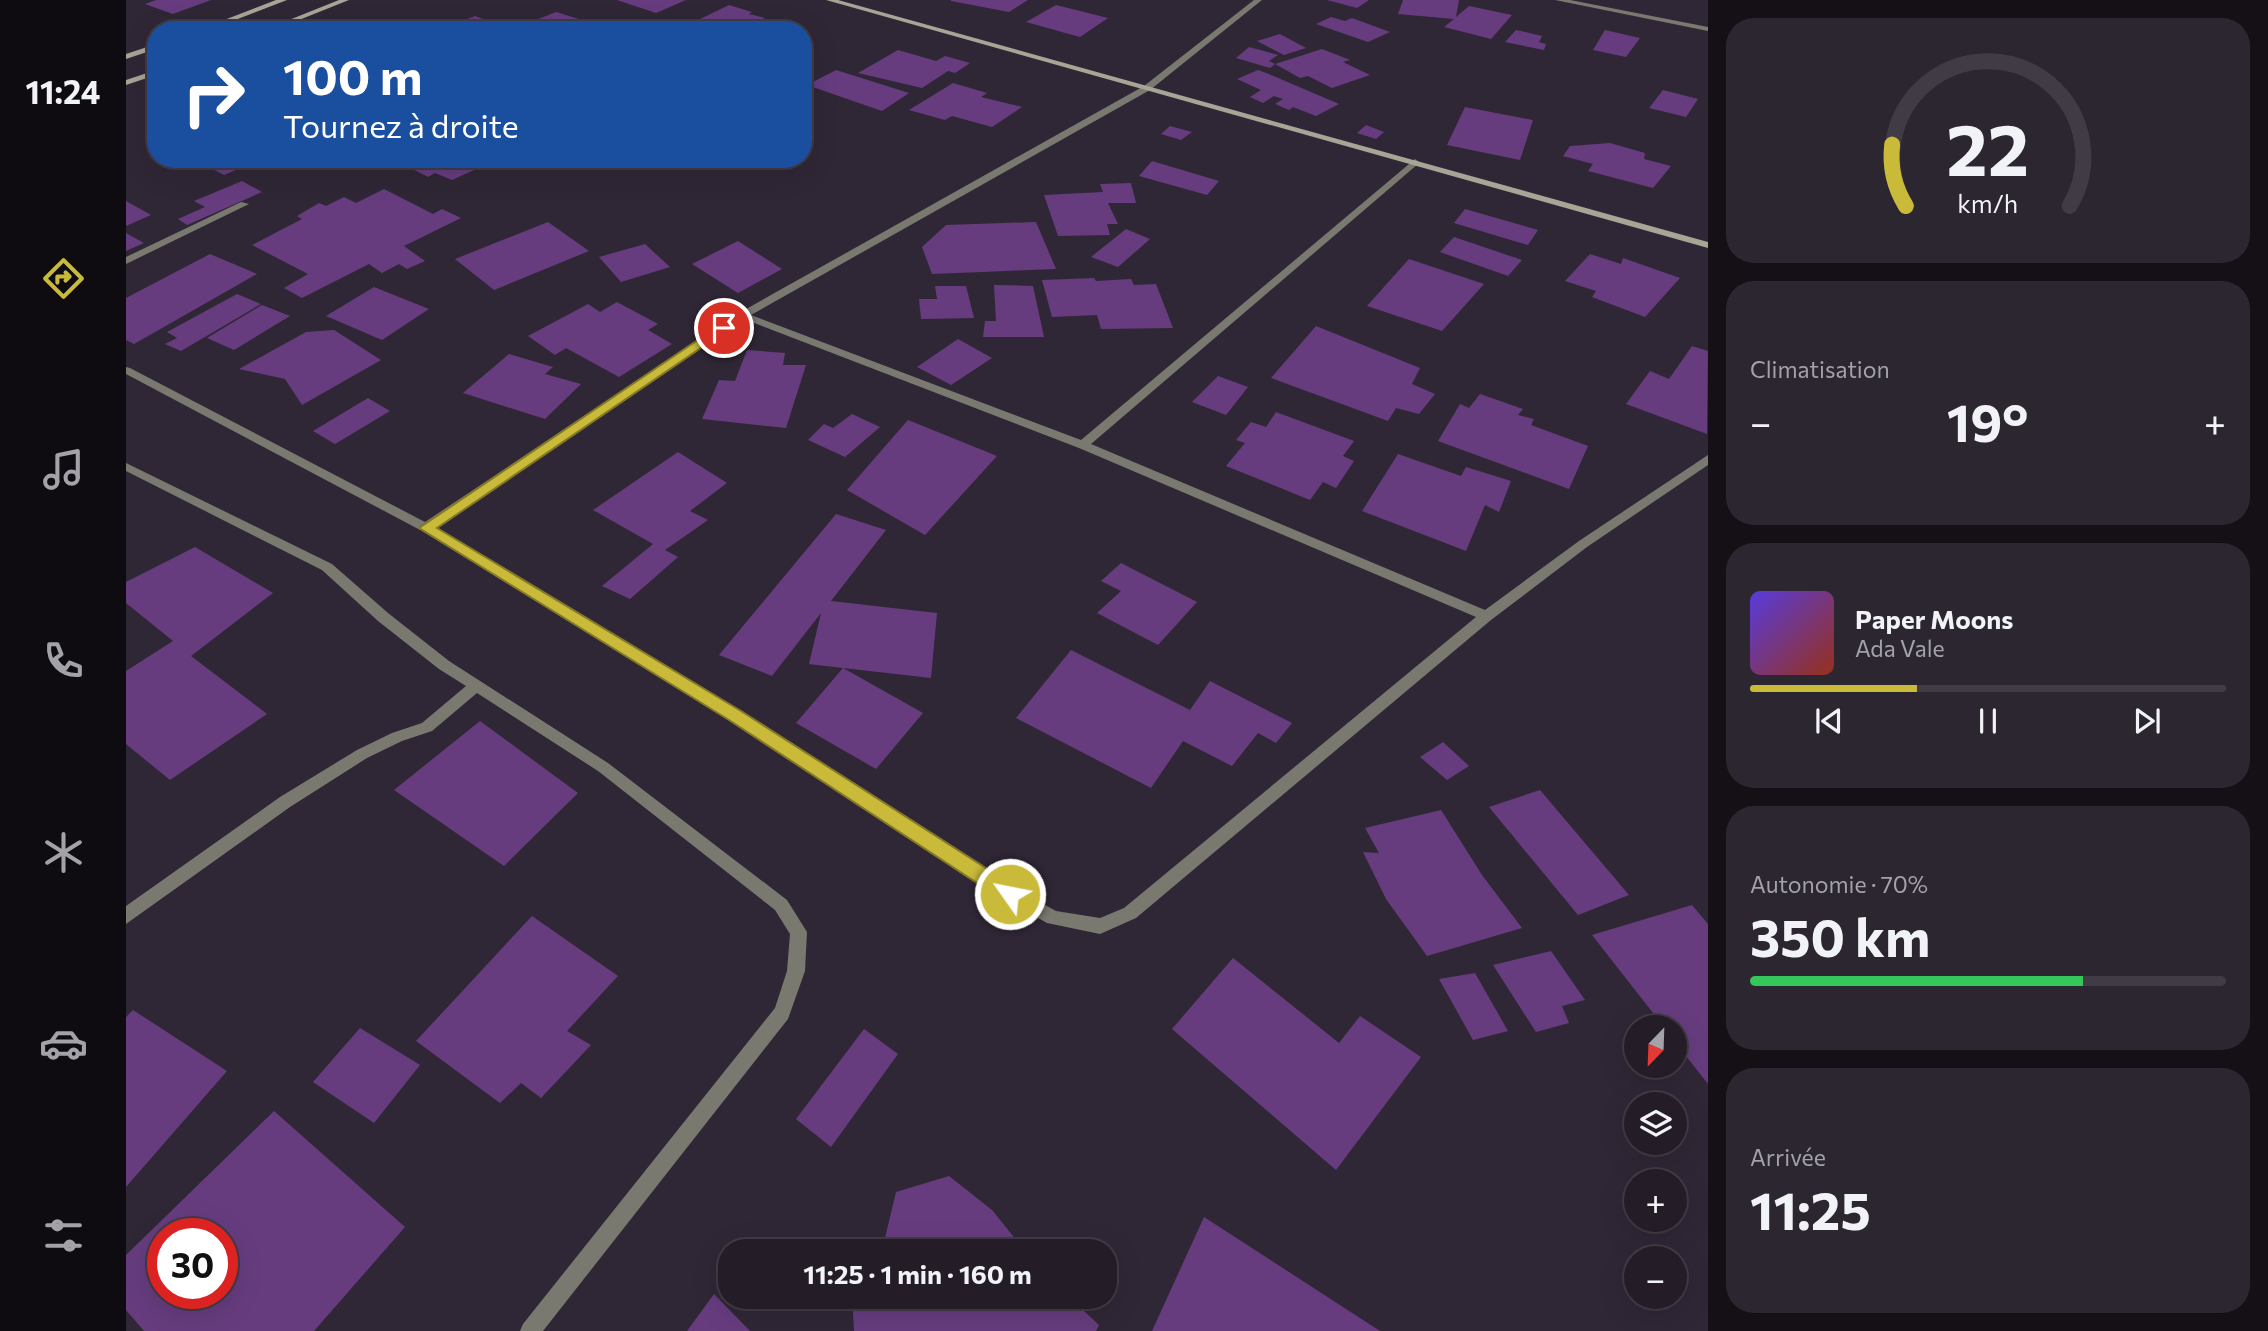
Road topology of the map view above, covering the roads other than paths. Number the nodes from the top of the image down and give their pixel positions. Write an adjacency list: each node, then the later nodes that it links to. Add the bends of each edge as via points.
1 (283, 0): 6 (street)
2 (345, 0): 7 (street)
3 (830, 0): 13 (street)
4 (1258, 0): 13 (street)
5 (1559, 0): 8 (street)
6 (226, 21)
7 (290, 21)
8 (1708, 29)
9 (147, 49): 10 (street)
10 (126, 57)
11 (147, 75): 12 (street)
12 (126, 83)
13 (1147, 88): 14 (street); 18 (street)
14 (1415, 162): 16 (street); 20 (street)
15 (244, 204): 17 (street)
16 (1708, 245)
17 (126, 261)
18 (743, 315): 20 (street); 23 (street)
19 (126, 370): 23 (street)
20 (1083, 445): 24 (street)
21 (1708, 459): 24 (street)
22 (127, 467): 25 (street, via 327,566 383,617)
23 (426, 528): 24 (street, via 735,716 1010,894 1053,919 1100,926 1130,913)
24 (1486, 616)
25 (476, 685): 26 (street, via 427,727 362,754 285,802); 27 (street, via 603,767 781,905 799,932 796,971 782,1013)
26 (126, 916)
27 (530, 1331)

